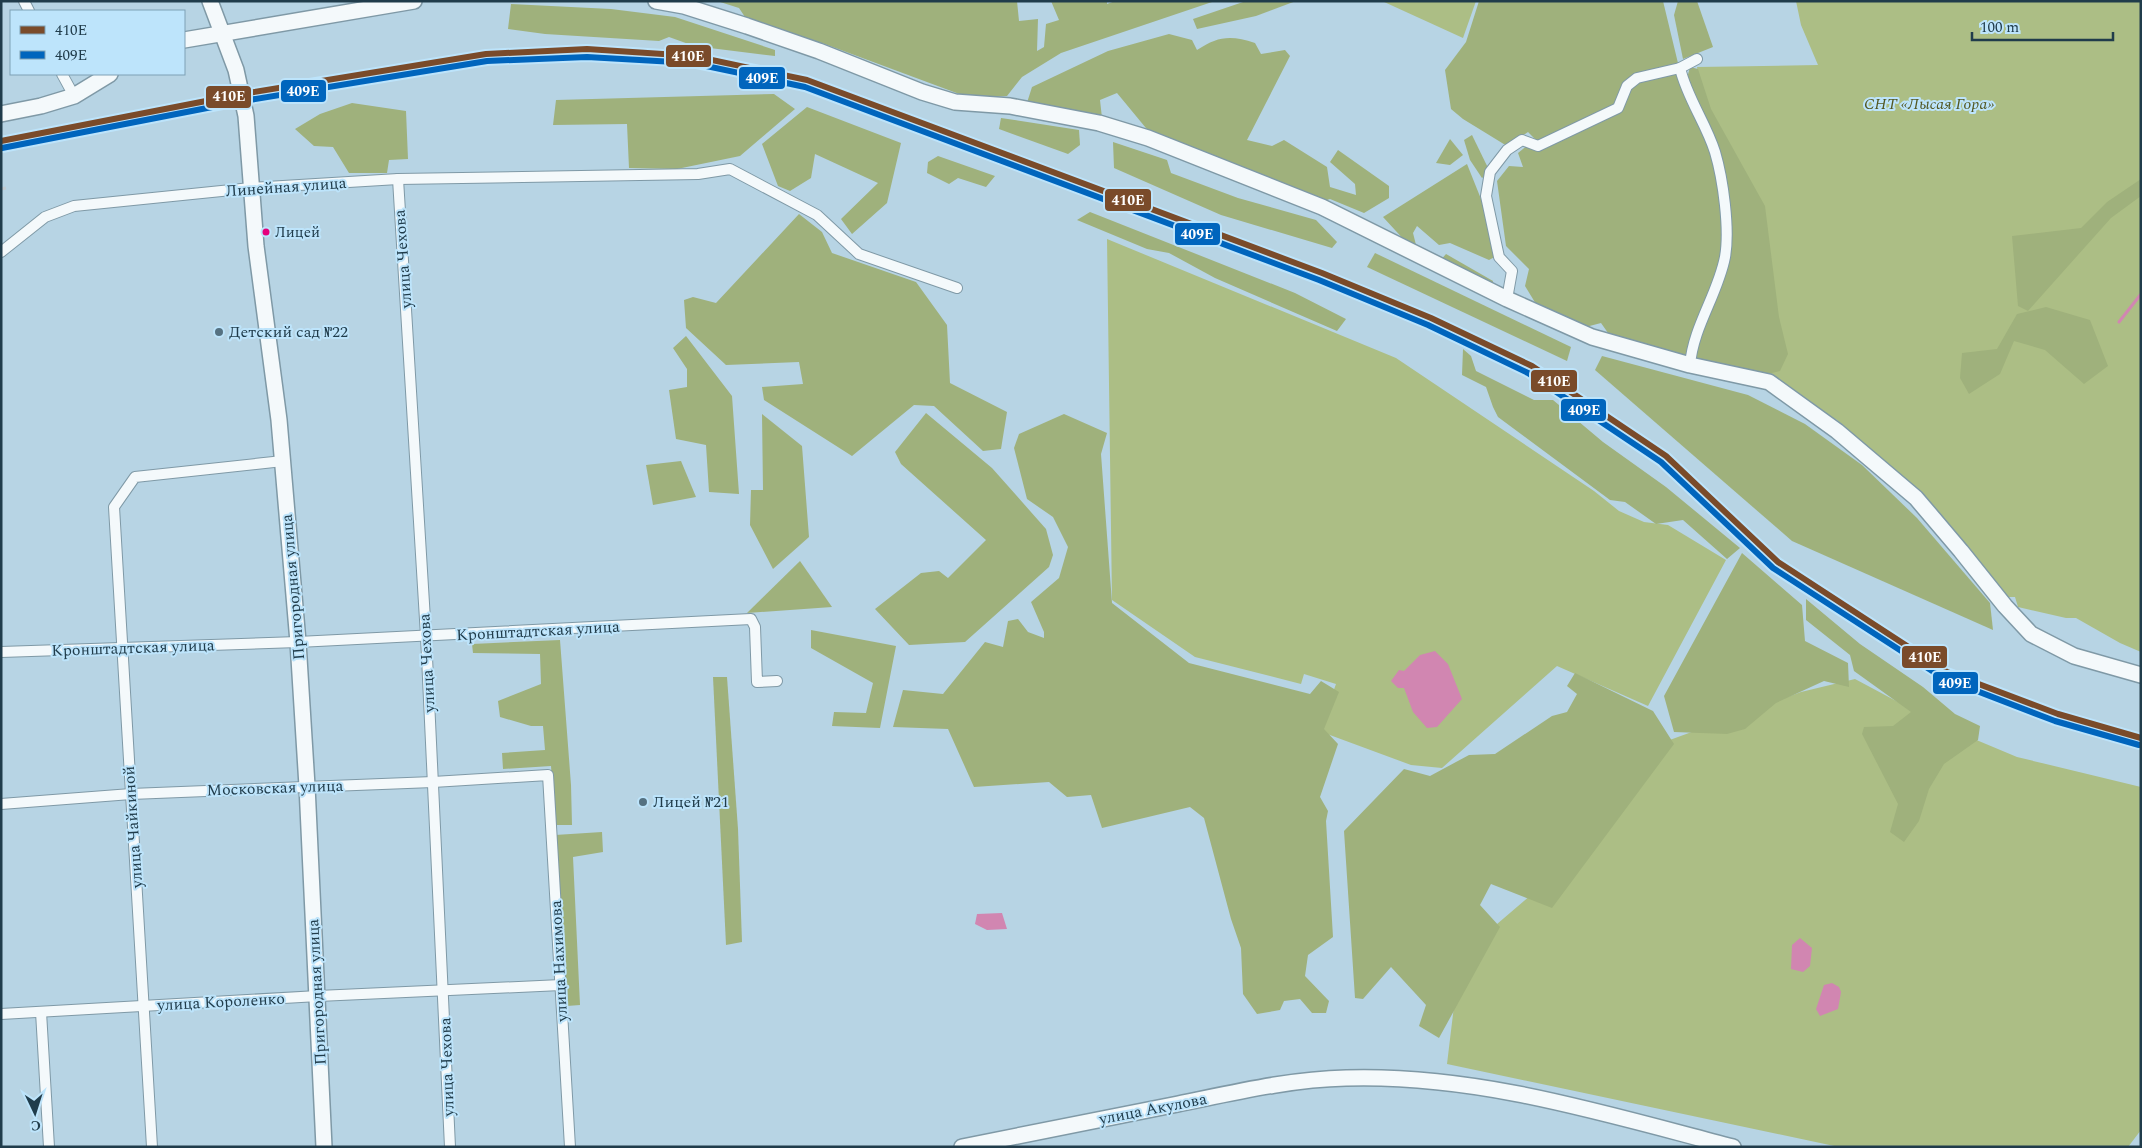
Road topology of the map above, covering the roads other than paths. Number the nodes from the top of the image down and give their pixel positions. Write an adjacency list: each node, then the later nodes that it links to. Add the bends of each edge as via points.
1 (210, 1): 5 (main road, Пригородная улица)
2 (414, 1): 4 (main road)
3 (656, 1): 17 (main road, via 684,6 747,26 955,102 1010,106 1099,123 1148,138 1322,207)
4 (371, 4): 5 (main road)
5 (223, 33): 6 (main road); 14 (main road, Пригородная улица, via 236,70 246,116)
6 (185, 40)
7 (1697, 59): 8 (street)
8 (1680, 68): 17 (street, via 1637,78 1627,86 1618,108 1538,146 1522,140 1507,150 1490,172 1486,196 1499,257 1512,271); 18 (street, via 1714,151 1725,214 1725,256 1691,349)
9 (63, 75): 11 (street)
10 (108, 75): 11 (main road)
11 (74, 96): 12 (main road)
12 (1, 114)
13 (398, 179): 14 (street, Линейная улица); 16 (street, Линейная улица, via 698,174 730,169 817,215 859,254); 20 (street, улица Чехова)
14 (251, 188): 15 (street, Линейная улица, via 74,206 45,217); 19 (main road, Пригородная улица)
15 (1, 252)
16 (957, 288)
17 (1507, 299): 18 (main road, via 1592,337)
18 (1690, 365): 24 (main road, via 1769,382 1837,431 1916,498 2031,634 2074,656)
19 (283, 461): 21 (main road, Пригородная улица); 22 (street, улица Чайкиной, via 135,477 114,507)
20 (426, 636): 21 (street, Кронштадтская улица); 25 (street, Кронштадтская улица, via 751,619 755,628 757,682); 27 (street, улица Чехова)
21 (298, 642): 22 (street, Кронштадтская улица); 28 (main road, Пригородная улица)
22 (123, 648): 23 (street, Кронштадтская улица); 29 (street, улица Чайкиной)
23 (1, 652)
24 (2141, 676)
25 (777, 681)
26 (548, 775): 27 (street, Московская улица); 31 (street, улица Нахимова)
27 (433, 782): 28 (street, Московская улица); 32 (street, улица Чехова)
28 (308, 786): 29 (street, Московская улица); 33 (main road, Пригородная улица)
29 (131, 794): 30 (street, Московская улица); 34 (street, улица Чайкиной)
30 (1, 804)
31 (561, 985): 32 (street, улица Короленко); 41 (street, улица Нахимова)
32 (444, 991): 33 (street, улица Короленко); 40 (street, улица Чехова)
33 (318, 996): 34 (street, улица Короленко); 39 (main road, Пригородная улица)
34 (145, 1006): 35 (street, улица Короленко); 38 (street, улица Чайкиной)
35 (41, 1012): 36 (street, улица Короленко); 37 (street)
36 (1, 1014)
37 (49, 1147)
38 (152, 1147)
39 (324, 1147)
40 (450, 1147)
41 (570, 1147)
42 (962, 1147): 43 (main road, улица Акулова, via 1225,1095 1345,1078 1420,1080 1492,1089 1574,1106)
43 (1732, 1147)

